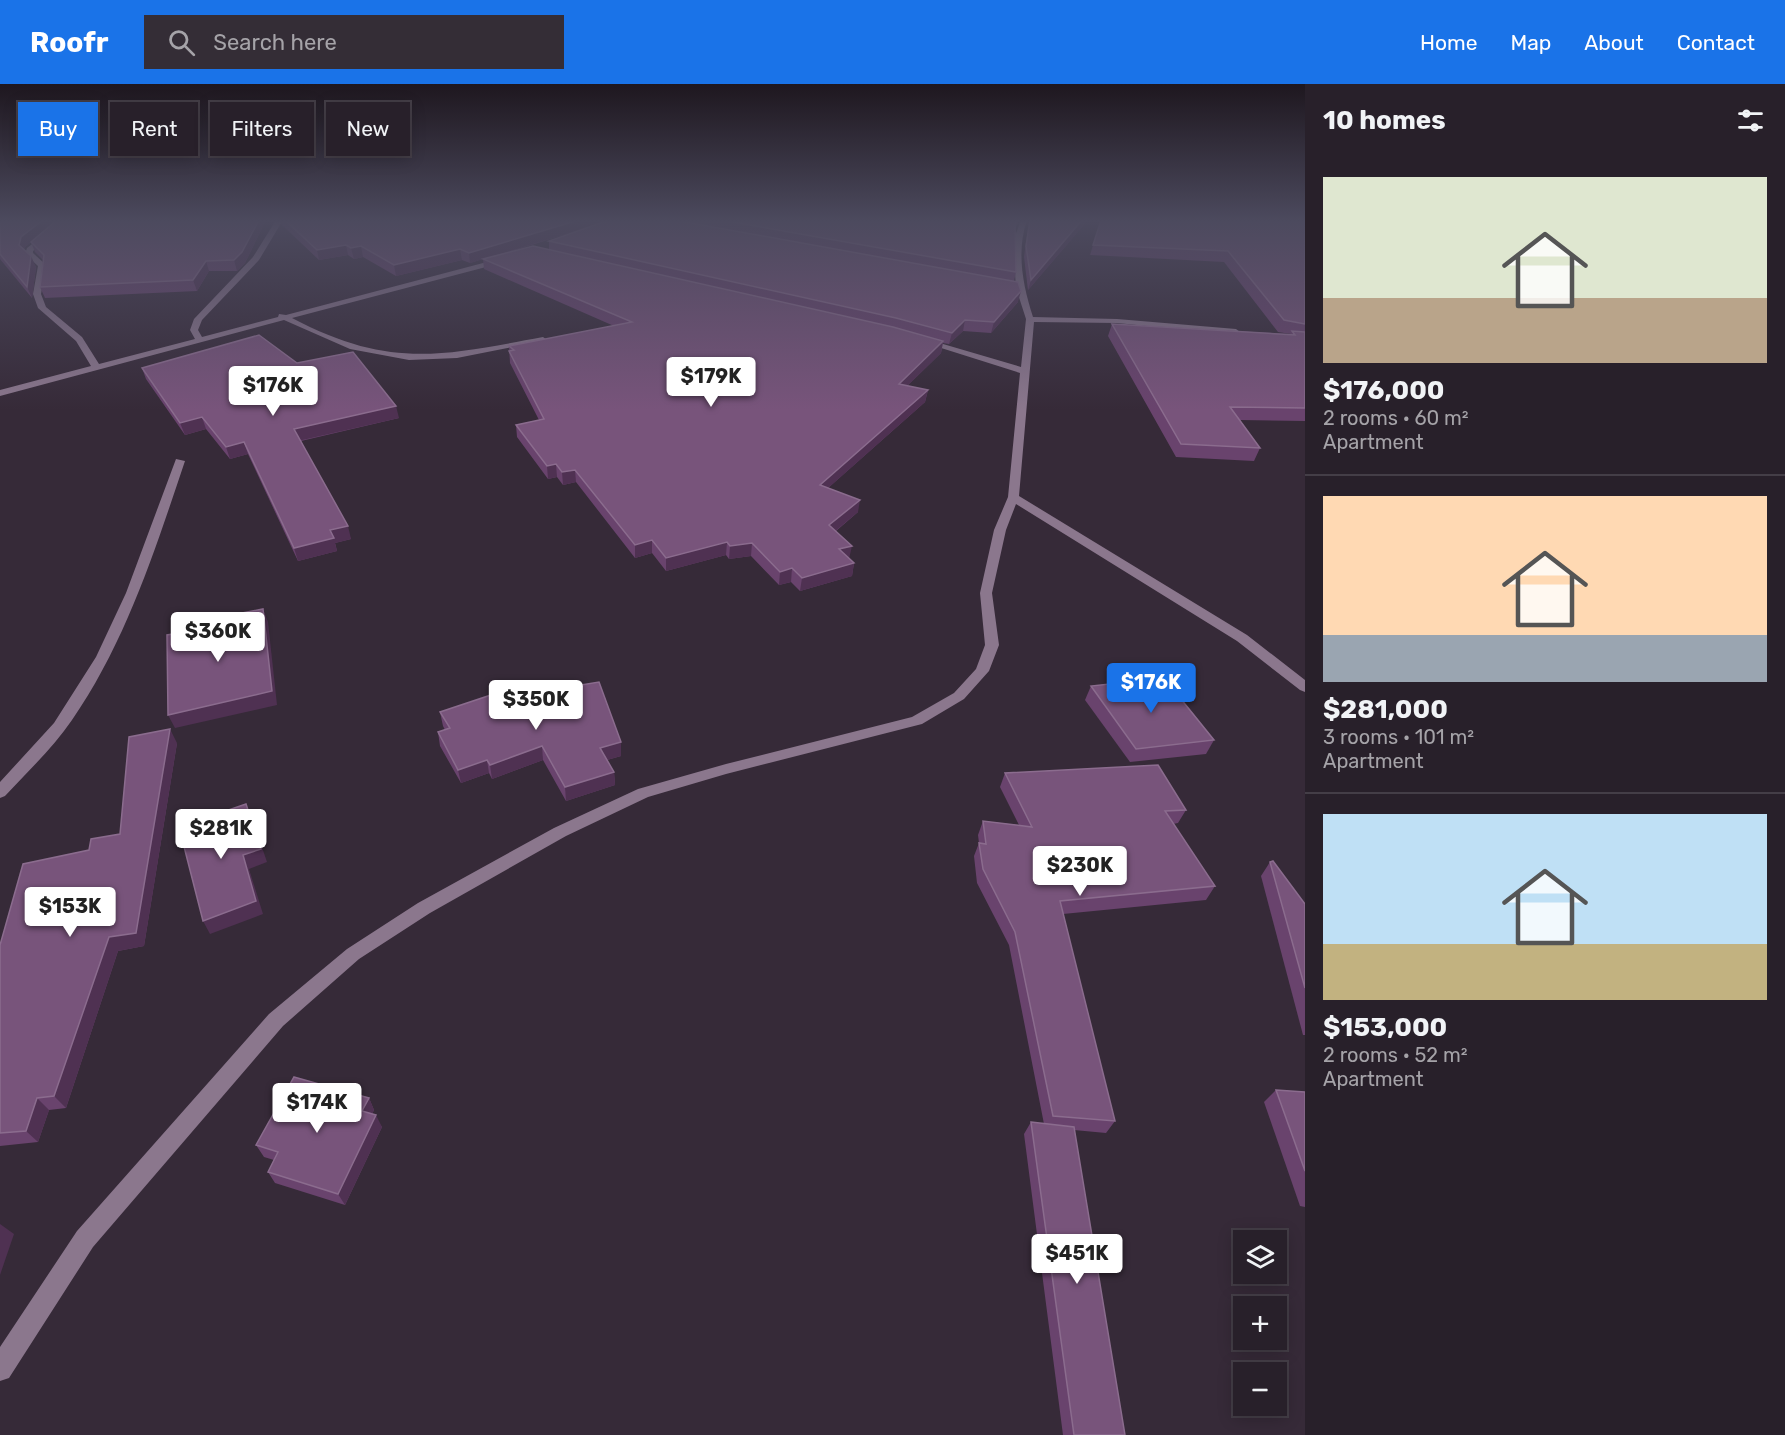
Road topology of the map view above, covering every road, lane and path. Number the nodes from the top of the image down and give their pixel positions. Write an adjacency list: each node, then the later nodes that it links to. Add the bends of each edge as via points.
1 (39, 283): 11 (street, via 37,294 42,308 79,339)
2 (232, 283): 8 (street, via 198,319 194,330)
3 (411, 283): 5 (street)
4 (1015, 283): 6 (street)
5 (282, 316): 8 (street); 9 (street, via 331,339 408,357 430,358)
6 (1030, 320): 7 (street, via 1117,321); 12 (street)
7 (1246, 333)
8 (199, 338): 11 (street)
9 (551, 338)
10 (916, 340): 12 (street)
11 (96, 367): 13 (street)
12 (1024, 371): 15 (street)
13 (0, 393)
14 (180, 461): 17 (street, via 140,575 100,660 67,717)
15 (1013, 497): 16 (street, via 1242,638); 18 (street, via 1000,530 986,592 992,645 982,671 959,696 917,721 643,793 550,837 352,954 276,1020 86,1239)
16 (1305, 687)
17 (0, 792)
18 (0, 1369)

